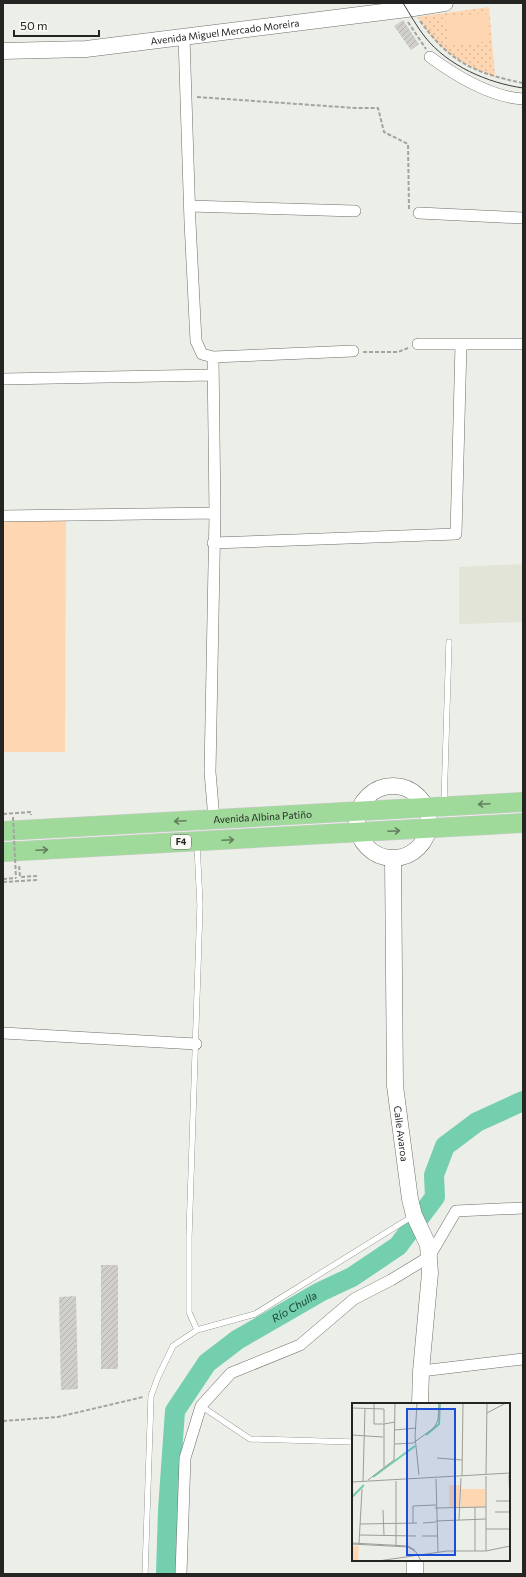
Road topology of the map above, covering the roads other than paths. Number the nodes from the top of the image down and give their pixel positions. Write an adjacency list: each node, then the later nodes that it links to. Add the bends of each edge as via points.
1 (446, 3): 2 (main road, Avenida Miguel Mercado Moreira)
2 (412, 6): 3 (main road, Avenida Miguel Mercado Moreira)
3 (394, 7): 4 (main road, Avenida Miguel Mercado Moreira)
4 (184, 37): 5 (main road, Avenida Miguel Mercado Moreira, via 86,49); 8 (street)
5 (3, 50)
6 (430, 57): 7 (street, via 479,86 513,98)
7 (523, 98)
8 (189, 206): 9 (street); 16 (street, via 196,341 202,354)
9 (355, 211)
10 (419, 213): 11 (street)
11 (523, 218)
12 (418, 344): 13 (street)
13 (461, 344): 14 (street); 21 (street, via 456,534)
14 (523, 344)
15 (353, 351): 16 (street)
16 (213, 357): 17 (street)
17 (213, 375): 18 (street); 19 (street)
18 (3, 379)
19 (215, 513): 20 (street); 21 (street)
20 (3, 516)
21 (213, 543): 26 (street, via 210,772)
22 (449, 642): 24 (lane)
23 (523, 802): 24 (highway, Avenida Albina Patiño / F4, one-way to 24)
24 (435, 807): 25 (highway, Avenida Albina Patiño / F4); 29 (main road, via 429,818)
25 (359, 811): 26 (highway, Avenida Albina Patiño / F4); 30 (main road)
26 (214, 820): 28 (highway, Avenida Albina Patiño / F4, one-way to 28)
27 (523, 823): 29 (highway, Avenida Albina Patiño / F4)
28 (8, 824)
29 (428, 829): 30 (highway, Avenida Albina Patiño / F4, one-way to 29); 33 (main road, via 420,847 403,857)
30 (359, 832): 31 (highway, Avenida Albina Patiño / F4, one-way to 30); 33 (main road, via 363,843 371,851)
31 (196, 842): 32 (highway, Avenida Albina Patiño / F4, one-way to 31); 35 (lane, via 200,905)
32 (3, 852)
33 (393, 858): 37 (main road, Calle Avaroa, via 395,1086)
34 (3, 1033): 35 (street)
35 (196, 1044): 39 (lane, via 189,1312)
36 (523, 1208): 38 (street, via 456,1211)
37 (414, 1216): 38 (main road, Calle Avaroa, via 428,1245); 39 (lane, via 255,1314)
38 (429, 1257): 41 (main road, Calle Avaroa, via 430,1273); 43 (street, via 354,1299 300,1345 232,1373)
39 (197, 1330): 46 (lane, via 173,1346 151,1396)
40 (523, 1358): 41 (street)
41 (421, 1371): 42 (main road, Calle Avaroa)
42 (420, 1403)
43 (201, 1406): 44 (lane, via 250,1439); 47 (street, via 185,1458)
44 (352, 1442)
45 (415, 1561): 48 (main road)
46 (145, 1574)
47 (180, 1574)
48 (415, 1574)

